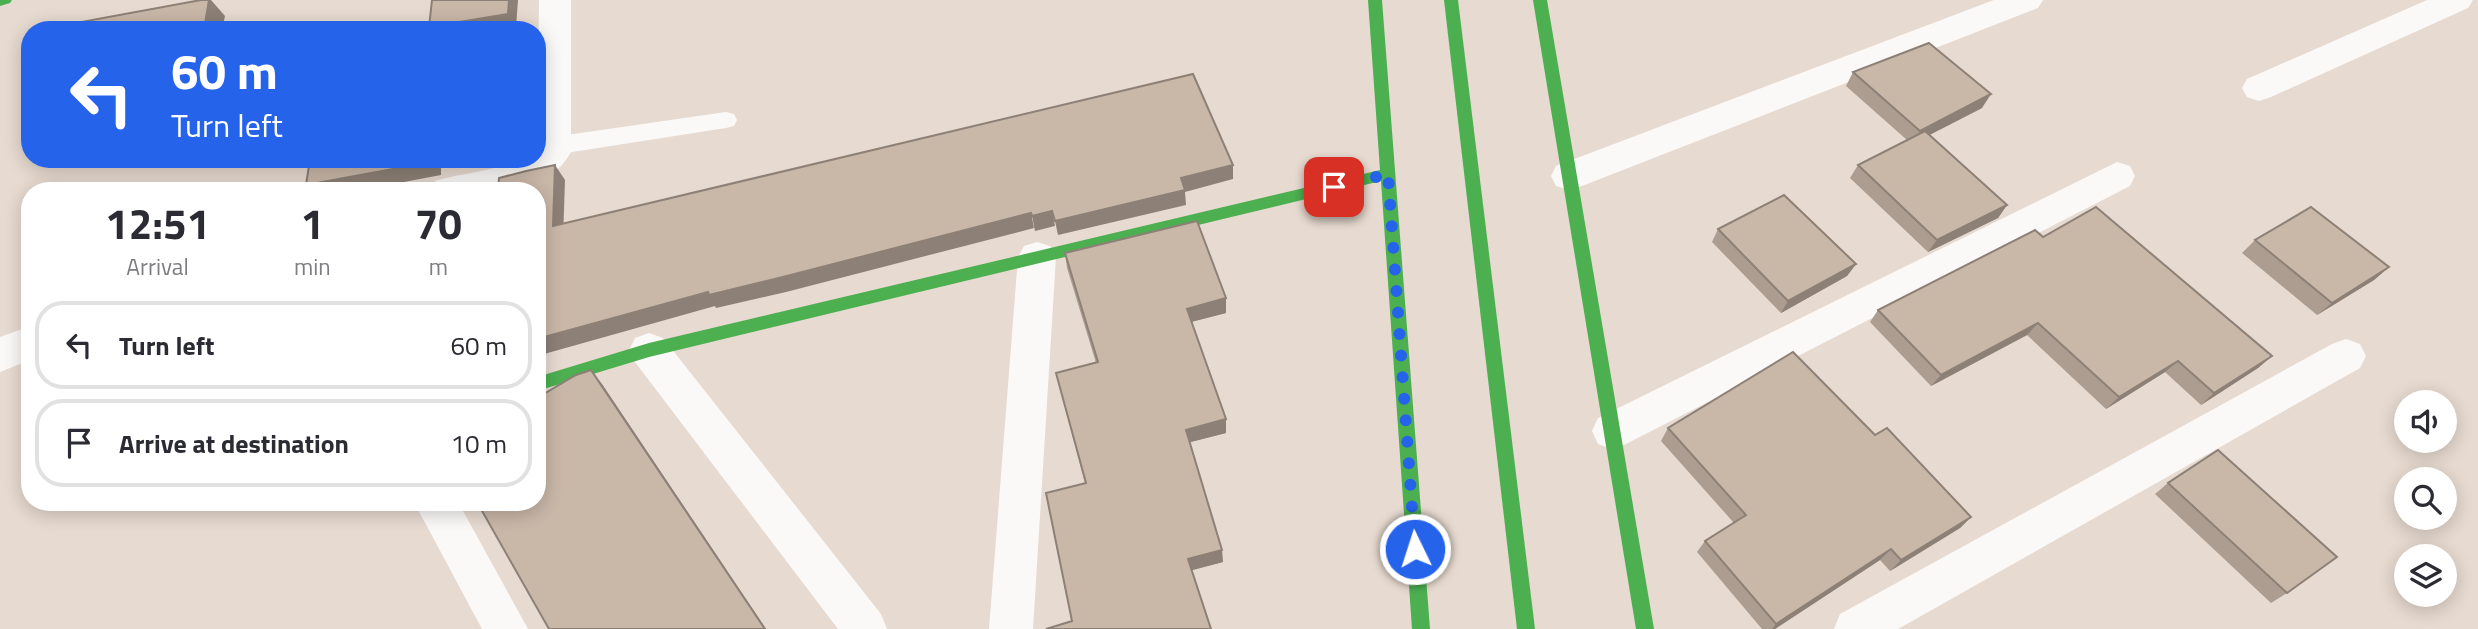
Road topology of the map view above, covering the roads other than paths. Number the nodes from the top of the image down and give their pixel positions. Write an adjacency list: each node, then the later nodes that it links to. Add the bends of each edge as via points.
1 (1375, 0): 12 (street)
2 (1451, 0): 28 (street)
3 (1540, 0): 13 (street)
4 (2027, 0): 13 (street)
5 (2457, 0): 7 (street)
6 (546, 18): 9 (street)
7 (2259, 88)
8 (726, 120): 9 (lane)
9 (553, 146): 10 (street)
10 (546, 163)
11 (540, 168): 15 (street)
12 (1388, 174): 16 (street); 27 (street)
13 (1569, 176): 22 (street)
14 (2117, 177): 22 (street)
15 (488, 182)
16 (1037, 257): 18 (street); 26 (street)
17 (21, 346): 19 (street)
18 (649, 350): 21 (street); 25 (street)
19 (0, 355)
20 (2346, 356): 30 (street)
21 (546, 381)
22 (1612, 431): 29 (street)
23 (440, 511): 24 (street)
24 (506, 629)
25 (866, 629)
26 (1011, 629)
27 (1421, 629)
28 (1526, 629)
29 (1645, 629)
30 (1856, 629)

